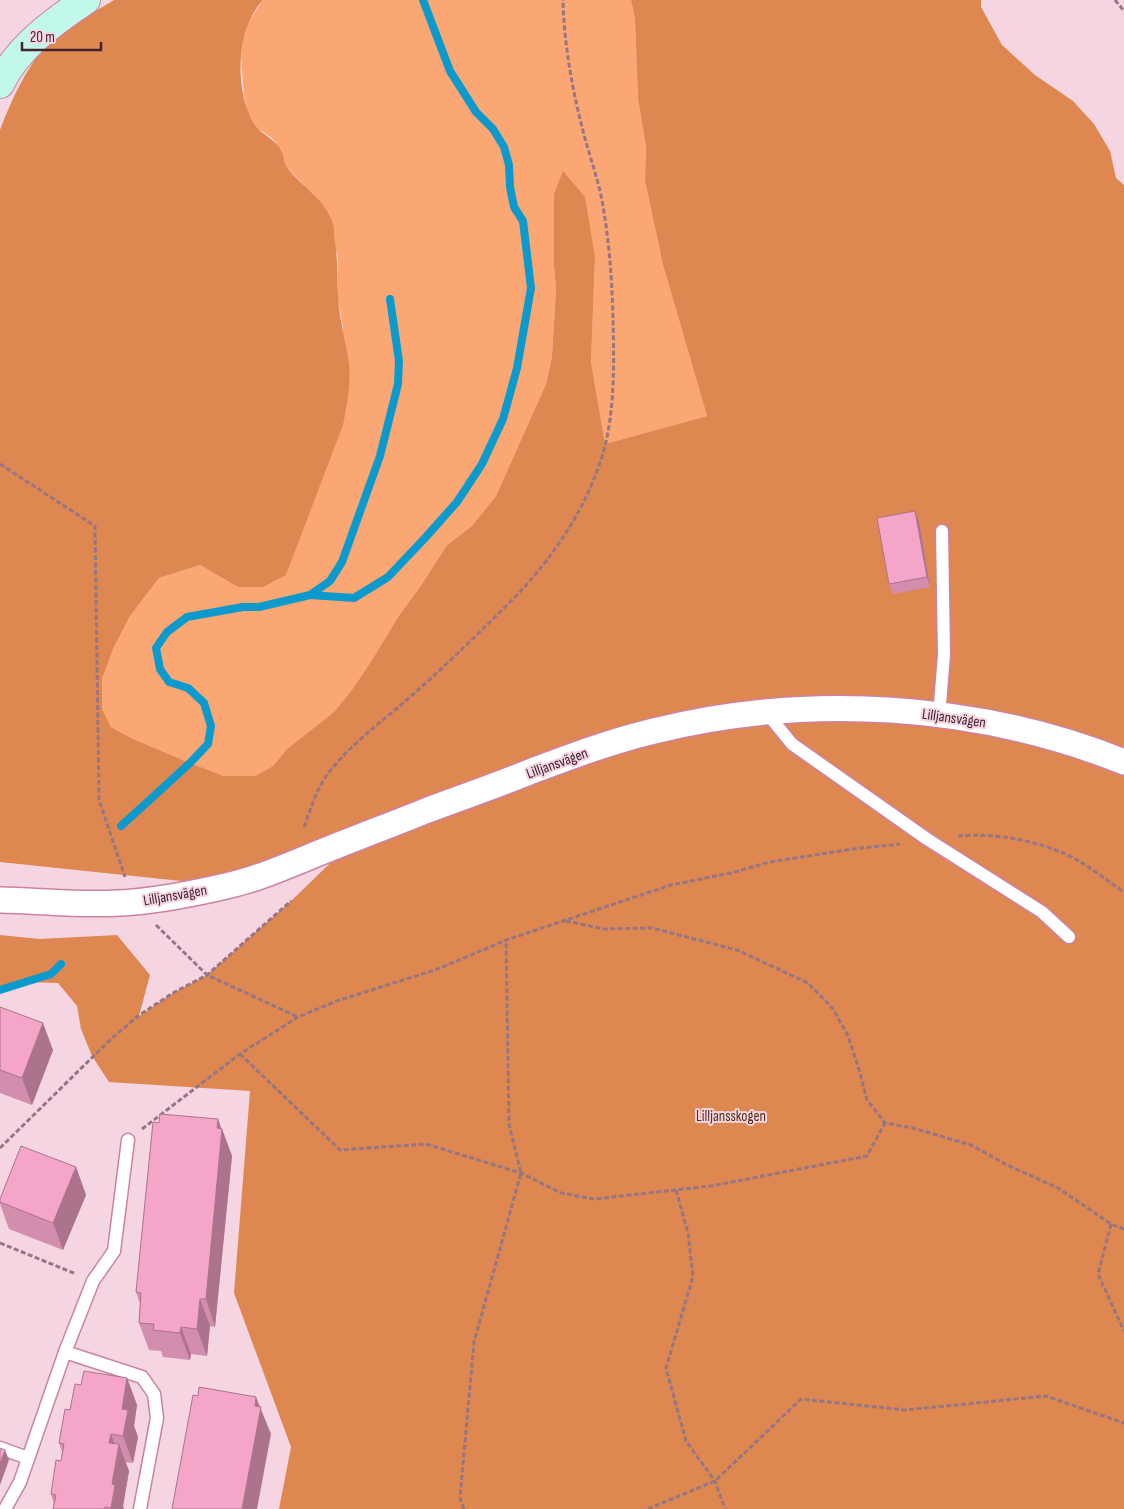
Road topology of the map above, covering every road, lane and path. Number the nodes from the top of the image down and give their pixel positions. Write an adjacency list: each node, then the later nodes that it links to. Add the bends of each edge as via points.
1 (86, 0): 5 (street, via 25,49 7,69)
2 (563, 0): 11 (path, via 571,76 602,201 611,267 613,379 605,444 597,470 586,496 539,570 449,663 347,753 324,781)
3 (1115, 0): 4 (path)
4 (1124, 11)
5 (0, 84)
6 (0, 464): 16 (path, via 95,526 99,800)
7 (942, 531): 9 (lane, via 944,655)
8 (766, 712): 9 (street, Lilljansvägen, via 878,710); 12 (lane, via 792,744); 16 (street, Lilljansvägen, via 708,719 612,743 229,886)
9 (939, 716): 10 (street, Lilljansvägen, via 1036,733)
10 (1124, 762)
11 (304, 827)
12 (927, 839): 13 (path, via 964,835 1034,843 1078,861); 17 (path, via 770,862 671,885); 18 (lane, via 1042,912)
13 (1124, 892)
14 (0, 900): 16 (street, Lilljansvägen)
15 (291, 901): 20 (path)
16 (133, 902): 20 (path)
17 (565, 921): 19 (path); 23 (path, via 604,930 652,928 737,950 808,983 833,1009 848,1036 867,1100)
18 (1069, 937)
19 (506, 940): 21 (path, via 438,969); 26 (path, via 510,1124)
20 (207, 975): 21 (path); 25 (path, via 138,1016)
21 (298, 1017): 22 (path)
22 (240, 1054): 24 (path); 26 (path, via 340,1150 426,1144)
23 (885, 1123): 27 (path, via 867,1156); 28 (path, via 971,1145 1058,1188)
24 (128, 1140): 31 (lane, via 114,1251)
25 (0, 1148)
26 (521, 1173): 27 (path, via 561,1193 594,1199); 40 (path, via 474,1342 460,1498)
27 (676, 1190): 37 (path, via 688,1233 693,1277 666,1368 686,1441)
28 (1111, 1224): 29 (path); 32 (path, via 1098,1274)
29 (1124, 1229)
30 (0, 1243): 31 (path)
31 (92, 1281): 33 (lane)
32 (1124, 1332)
33 (65, 1352): 36 (lane); 39 (lane, via 142,1377 154,1394 157,1418)
34 (1124, 1424): 37 (path, via 1046,1396 905,1410 801,1399)
35 (0, 1448): 36 (lane)
36 (28, 1458): 38 (lane, via 20,1482)
37 (715, 1481): 41 (path); 42 (path)
38 (5, 1509)
39 (140, 1509)
40 (464, 1509)
41 (648, 1509)
42 (725, 1509)

